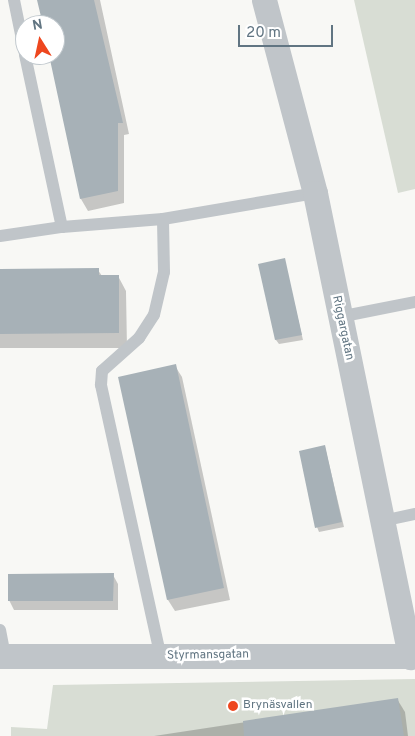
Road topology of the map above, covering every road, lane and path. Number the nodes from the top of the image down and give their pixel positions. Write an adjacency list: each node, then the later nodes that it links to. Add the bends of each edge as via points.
1 (14, 0): 3 (lane)
2 (264, 0): 5 (street, Riggargatan)
3 (17, 15)
4 (27, 65): 7 (lane)
5 (315, 193): 6 (lane); 10 (street, Riggargatan)
6 (164, 219): 7 (lane); 16 (lane, via 164,272 154,315 139,338 102,371 101,385)
7 (62, 227): 8 (lane)
8 (0, 236)
9 (415, 302): 10 (lane)
10 (339, 318): 12 (street, Riggargatan)
11 (415, 514): 12 (lane)
12 (382, 521): 15 (street, Riggargatan)
13 (0, 630): 14 (lane)
14 (2, 656): 16 (street, Styrmansgatan)
15 (413, 657): 16 (street, Styrmansgatan, via 196,655)
16 (161, 658)

